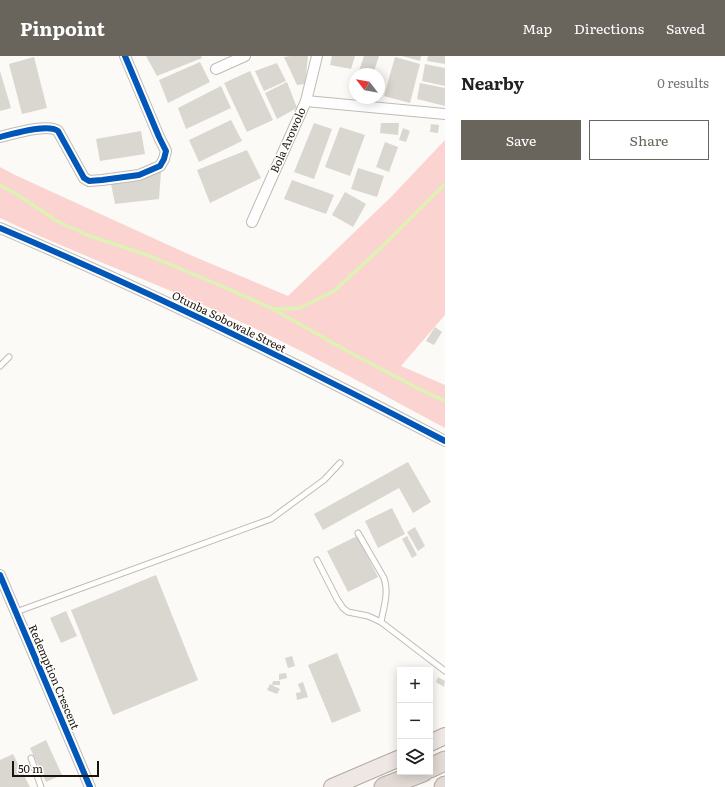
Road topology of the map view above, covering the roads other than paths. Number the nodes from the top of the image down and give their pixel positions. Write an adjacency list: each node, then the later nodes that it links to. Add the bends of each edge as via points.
1 (125, 56): 7 (street, via 166,151 160,166 140,175 89,181 84,178 54,128)
2 (245, 56): 4 (street)
3 (317, 56): 5 (street, Bola Arowolo)
4 (216, 70)
5 (306, 101): 6 (street); 8 (street, Bola Arowolo)
6 (445, 114)
7 (0, 137)
8 (252, 222)
9 (0, 228): 12 (street, Otunba Sobowale Street, via 125,283)
10 (9, 357): 11 (lane)
11 (0, 366)
12 (445, 441)
13 (340, 463): 17 (lane, via 324,480 272,519)
14 (358, 533): 18 (lane, via 384,578 387,595)
15 (317, 560): 18 (lane, via 343,608 348,612)
16 (0, 575): 17 (street, Redemption Crescent)
17 (16, 612): 28 (street, Redemption Crescent)
18 (381, 622): 19 (lane)
19 (445, 671)
20 (445, 736): 21 (main road)
21 (433, 742)
22 (31, 758): 27 (lane)
23 (397, 759): 29 (main road)
24 (445, 761): 25 (highway)
25 (433, 767)
26 (415, 775): 30 (highway)
27 (41, 787)
28 (90, 787)
29 (332, 787)
30 (384, 787)

